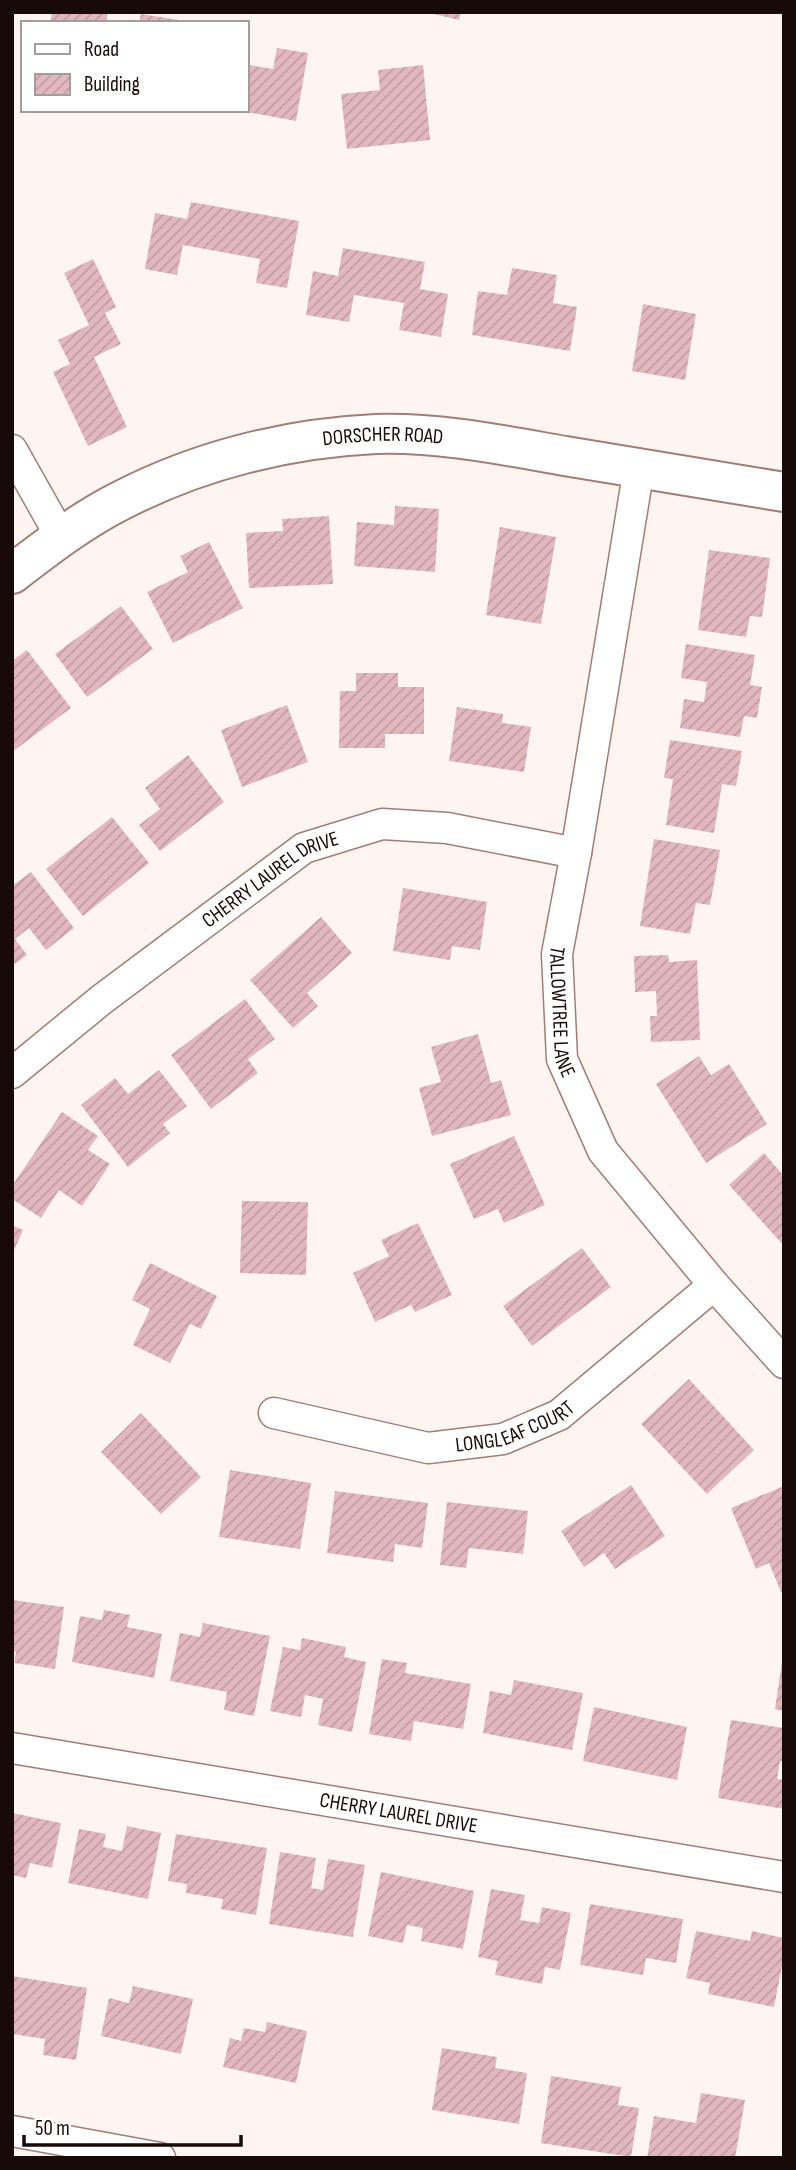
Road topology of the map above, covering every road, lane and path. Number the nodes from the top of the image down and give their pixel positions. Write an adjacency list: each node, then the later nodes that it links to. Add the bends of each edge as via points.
1 (12, 450): 4 (street)
2 (639, 468): 3 (street, DORSCHER ROAD); 4 (street, DORSCHER ROAD, via 430,435 376,434 308,441 246,452 173,476 119,501); 6 (street, TALLOWTREE LANE)
3 (784, 492)
4 (61, 537): 5 (street, DORSCHER ROAD)
5 (12, 574)
6 (576, 853): 7 (street, CHERRY LAUREL DRIVE, via 447,828 382,824 304,848 101,1000); 8 (street, TALLOWTREE LANE, via 557,954 562,1059 603,1150)
7 (12, 1073)
8 (714, 1285): 9 (street, TALLOWTREE LANE); 10 (street, LONGLEAF COURT, via 559,1415 503,1439 428,1448)
9 (784, 1363)
10 (274, 1413)
11 (12, 1748): 12 (street, CHERRY LAUREL DRIVE)
12 (784, 1877)
13 (12, 2131): 14 (street)
14 (160, 2158)

